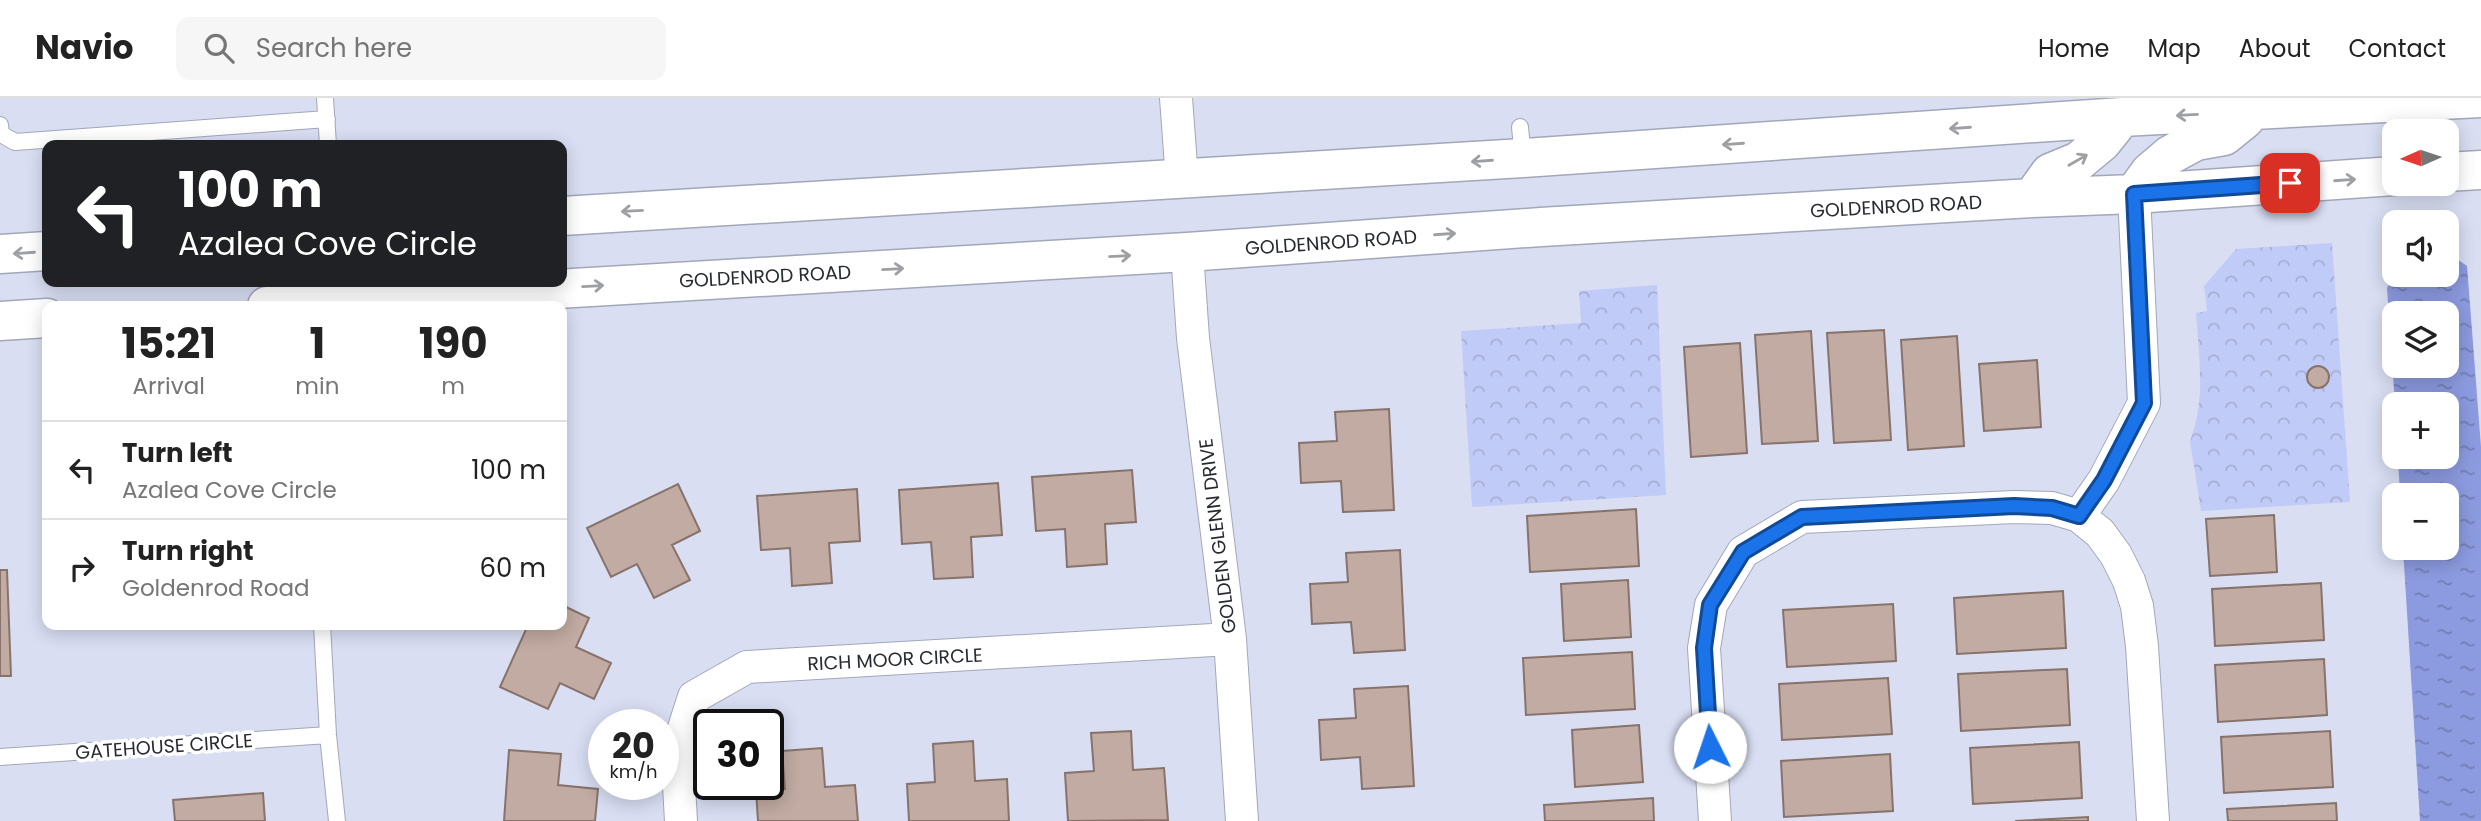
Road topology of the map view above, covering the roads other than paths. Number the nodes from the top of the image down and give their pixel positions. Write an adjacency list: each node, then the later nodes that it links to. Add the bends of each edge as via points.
1 (325, 98): 6 (lane)
2 (1176, 98): 14 (street)
3 (2481, 98): 4 (main road)
4 (2255, 111): 5 (main road, one-way to 5); 15 (main road, via 2224,136 2196,141 2170,155)
5 (2122, 117): 14 (main road, one-way to 14, via 1522,143); 16 (main road, one-way to 5, via 2050,173 2079,161)
6 (327, 119): 9 (lane); 10 (lane)
7 (0, 125): 8 (lane, via 1,134 15,142)
8 (42, 140)
9 (42, 140)
10 (328, 140)
11 (2481, 170): 12 (main road)
12 (2459, 171)
13 (2382, 177): 15 (main road, GOLDENROD ROAD, one-way to 13)
14 (1182, 179): 17 (main road, one-way to 17)
15 (2134, 194): 16 (main road, GOLDENROD ROAD); 26 (street, via 2144,403 2104,480)
16 (2032, 198): 19 (main road, GOLDENROD ROAD, one-way to 16)
17 (567, 216)
18 (42, 251): 20 (main road, one-way to 20)
19 (1187, 252): 21 (main road, GOLDENROD ROAD, one-way to 19); 28 (street, GOLDEN GLENN DRIVE, via 1193,338)
20 (0, 254)
21 (567, 286)
22 (557, 287): 23 (main road, GOLDENROD ROAD, one-way to 22)
23 (305, 301)
24 (42, 318): 25 (main road)
25 (0, 321)
26 (2079, 516): 34 (street, via 2052,508 2014,506 1802,517 1743,552 1710,605 1704,648); 35 (street, via 2100,533 2116,555 2137,606)
27 (321, 630): 29 (lane)
28 (1230, 639): 32 (street, RICH MOOR CIRCLE, via 747,667 694,697 677,750); 33 (street, GOLDEN GLENN DRIVE)
29 (328, 736): 30 (lane, GATEHOUSE CIRCLE); 31 (lane)
30 (0, 757)
31 (337, 821)
32 (681, 821)
33 (1242, 821)
34 (1715, 821)
35 (2152, 821)

